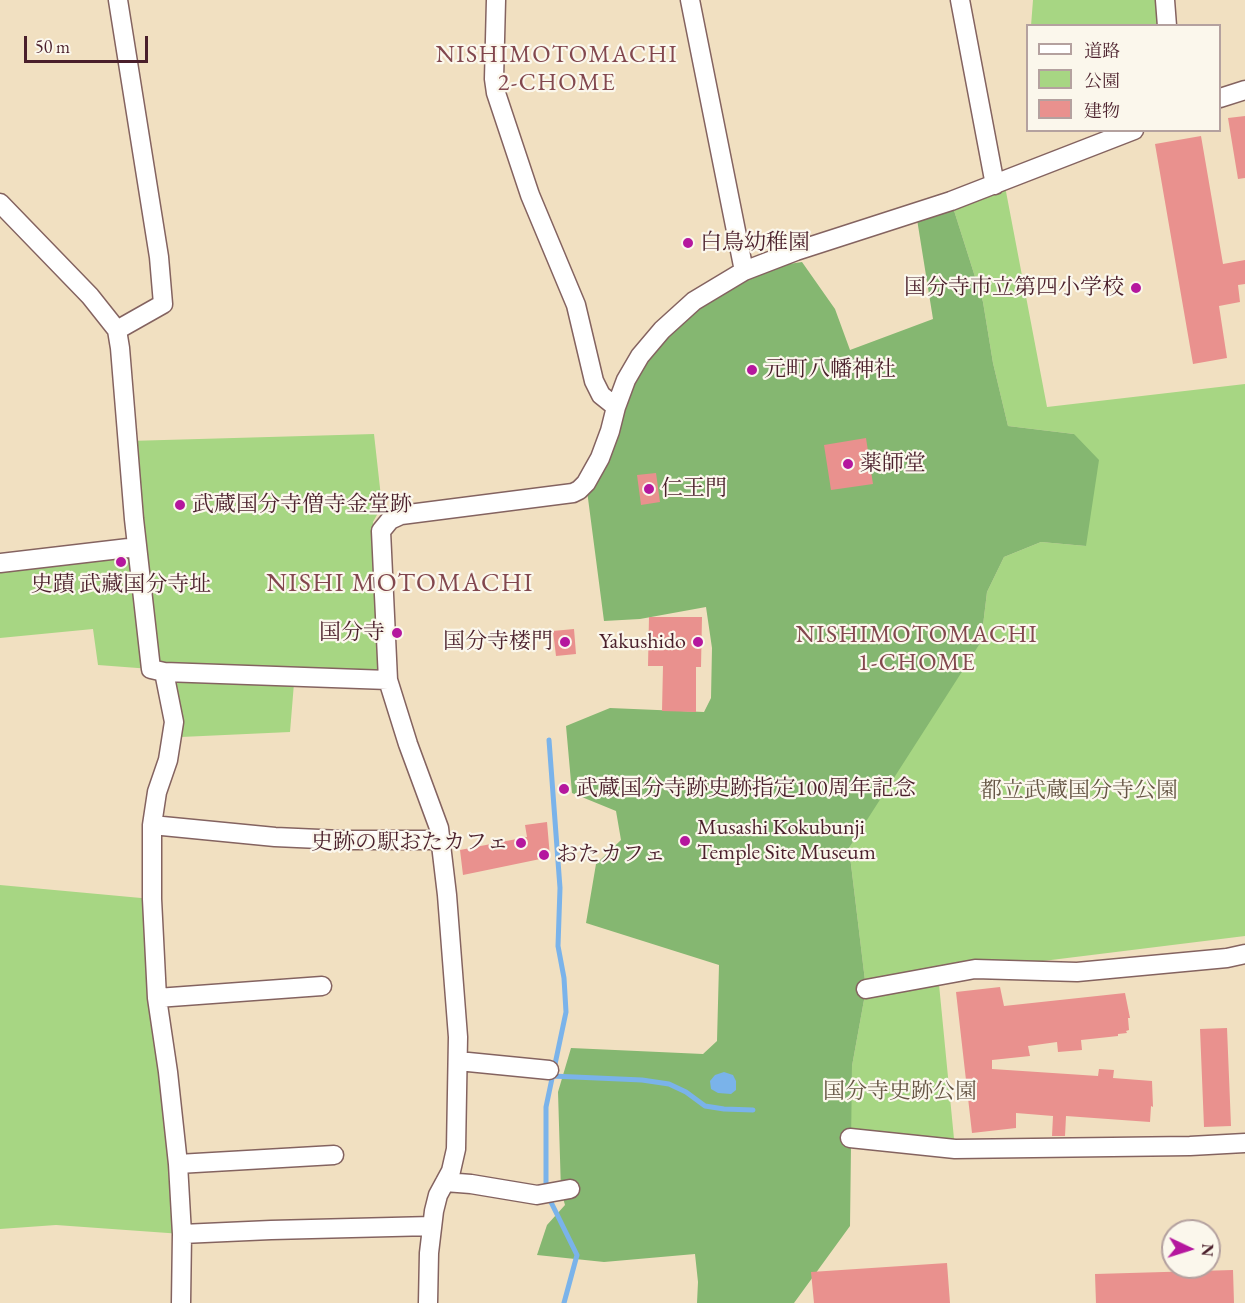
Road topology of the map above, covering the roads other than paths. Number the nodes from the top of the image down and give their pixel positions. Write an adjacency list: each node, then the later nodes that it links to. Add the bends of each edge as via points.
1 (118, 0): 13 (street, via 163,304)
2 (496, 0): 14 (street, via 496,93 530,195 576,305 594,381)
3 (690, 0): 12 (street)
4 (960, 0): 10 (street)
5 (1165, 0): 6 (street)
6 (1167, 24)
7 (1245, 90): 8 (street)
8 (1221, 98)
9 (1129, 132): 10 (street)
10 (995, 184): 12 (street)
11 (0, 202): 13 (street, via 90,296)
12 (744, 271): 14 (street, via 694,301 662,330 626,380)
13 (117, 330): 15 (street)
14 (616, 407): 18 (street, via 600,458 586,483 573,493 416,512 390,520 381,531)
15 (137, 547): 16 (street); 17 (street, via 151,669)
16 (0, 563)
17 (164, 672): 18 (street); 19 (street, via 174,722)
18 (388, 680): 20 (street)
19 (152, 825): 20 (street, via 320,839); 24 (street)
20 (442, 840): 25 (street)
21 (1245, 954): 23 (street, via 1077,972 975,969)
22 (322, 986): 24 (street)
23 (866, 989)
24 (157, 998): 30 (street)
25 (458, 1061): 26 (street); 31 (street, via 456,1149)
26 (549, 1070)
27 (850, 1138): 28 (street, via 974,1150)
28 (1245, 1143)
29 (334, 1155): 30 (street)
30 (178, 1164): 34 (street)
31 (445, 1182): 32 (street, via 543,1194); 33 (street, via 438,1195)
32 (570, 1189)
33 (432, 1226): 34 (street); 36 (street)
34 (182, 1234): 35 (street)
35 (181, 1303)
36 (428, 1303)

